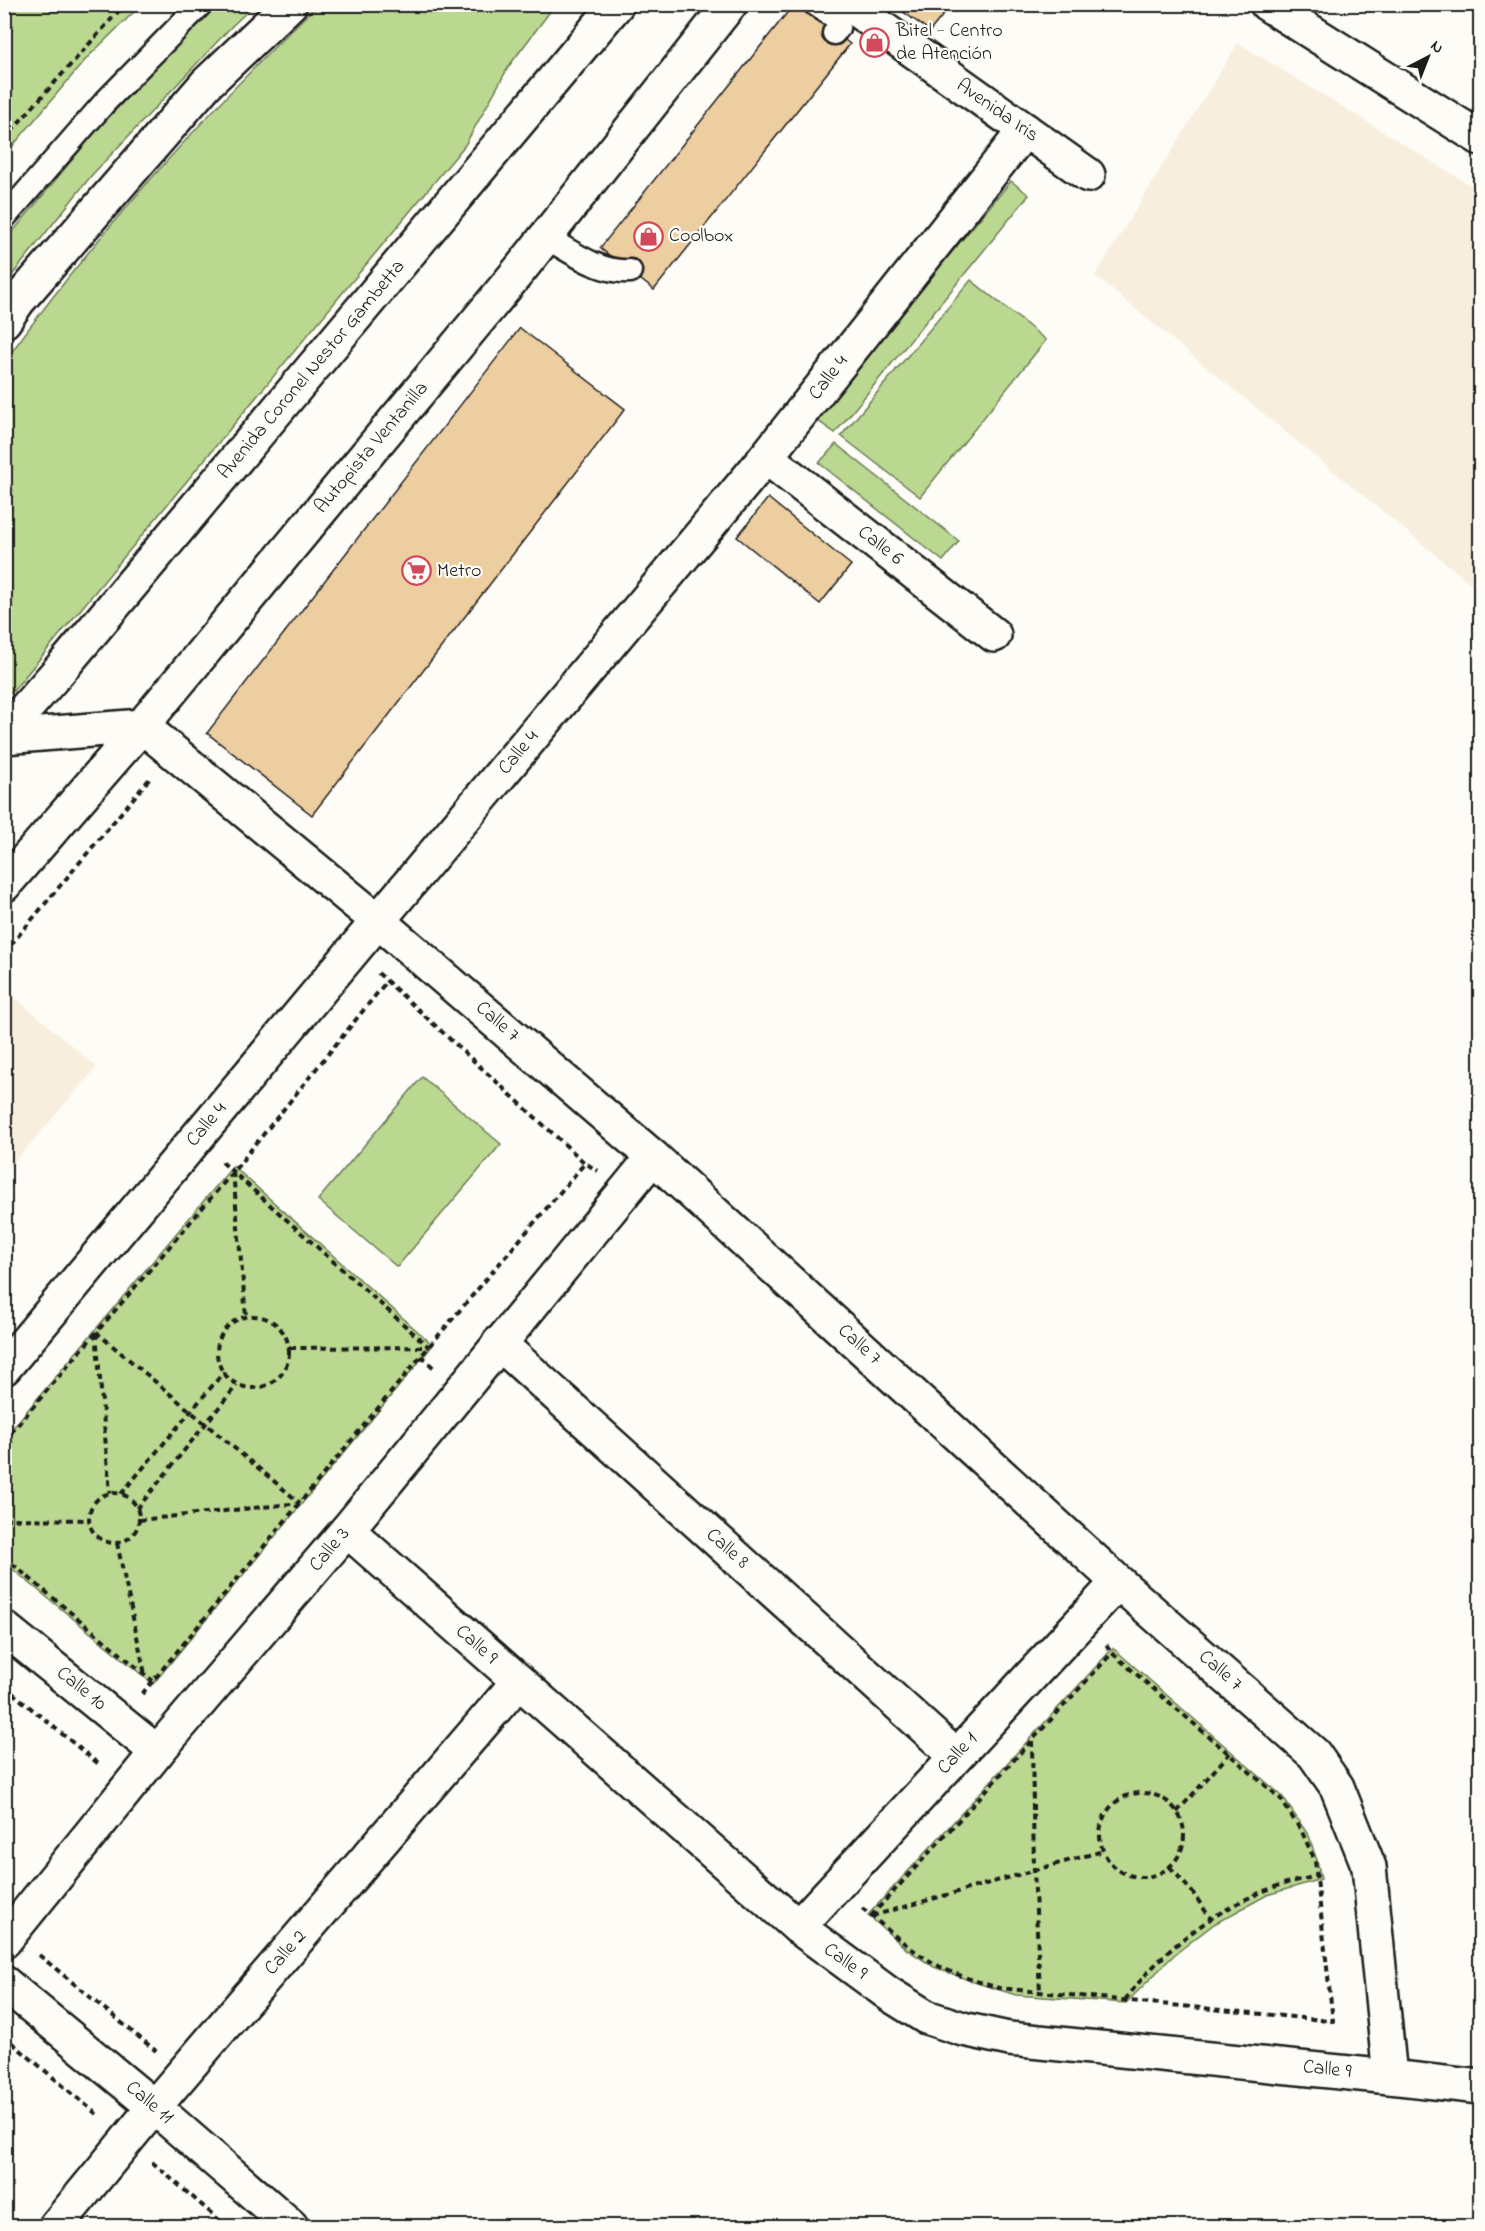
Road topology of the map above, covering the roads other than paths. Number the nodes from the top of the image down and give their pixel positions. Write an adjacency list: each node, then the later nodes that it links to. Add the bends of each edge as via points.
1 (201, 4): 11 (lane, via 105,102)
2 (290, 4): 14 (main road, via 206,84)
3 (730, 4): 12 (main road, Autopista Ventanilla)
4 (815, 4): 7 (lane, via 839,20 838,28)
5 (1267, 4): 9 (main road)
6 (610, 10): 18 (main road, Avenida Coronel Nestor Gambetta)
7 (841, 19): 8 (main road, Avenida Iris)
8 (1025, 130): 10 (main road, Avenida Iris); 15 (main road, Calle 4)
9 (1480, 138)
10 (1088, 175)
11 (4, 218)
12 (545, 237): 13 (lane, via 600,267); 17 (main road, Autopista Ventanilla)
13 (630, 271)
14 (4, 321)
15 (766, 457): 16 (main road, Calle 6); 20 (main road, Calle 4)
16 (994, 635)
17 (142, 726): 18 (main road); 19 (main road, Autopista Ventanilla); 20 (main road, Calle 7)
18 (4, 735)
19 (4, 885)
20 (378, 921): 21 (main road, Calle 7); 23 (main road, Calle 4)
21 (653, 1157): 22 (main road, Calle 3); 25 (main road, Calle 7)
22 (499, 1343): 24 (main road, Calle 3); 29 (main road, Calle 8)
23 (4, 1368)
24 (347, 1530): 27 (main road, Calle 9); 28 (main road, Calle 3)
25 (1118, 1582): 29 (main road, Calle 1); 33 (main road, Calle 7, via 1314,1754 1337,1787 1369,1867)
26 (4, 1628): 28 (main road, Calle 10)
27 (518, 1682): 30 (main road, Calle 9); 35 (main road, Calle 2)
28 (157, 1752): 31 (main road, Calle 3)
29 (956, 1756): 30 (main road, Calle 1)
30 (798, 1927): 33 (main road, Calle 9, via 908,2006 926,2017 963,2029 1009,2039)
31 (19, 1946)
32 (4, 1983): 35 (main road, Calle 11)
33 (1390, 2076): 34 (main road, Calle 9)
34 (1480, 2087)
35 (154, 2107): 36 (main road, Calle 2); 37 (main road, Calle 11)
36 (56, 2226)
37 (291, 2226)

